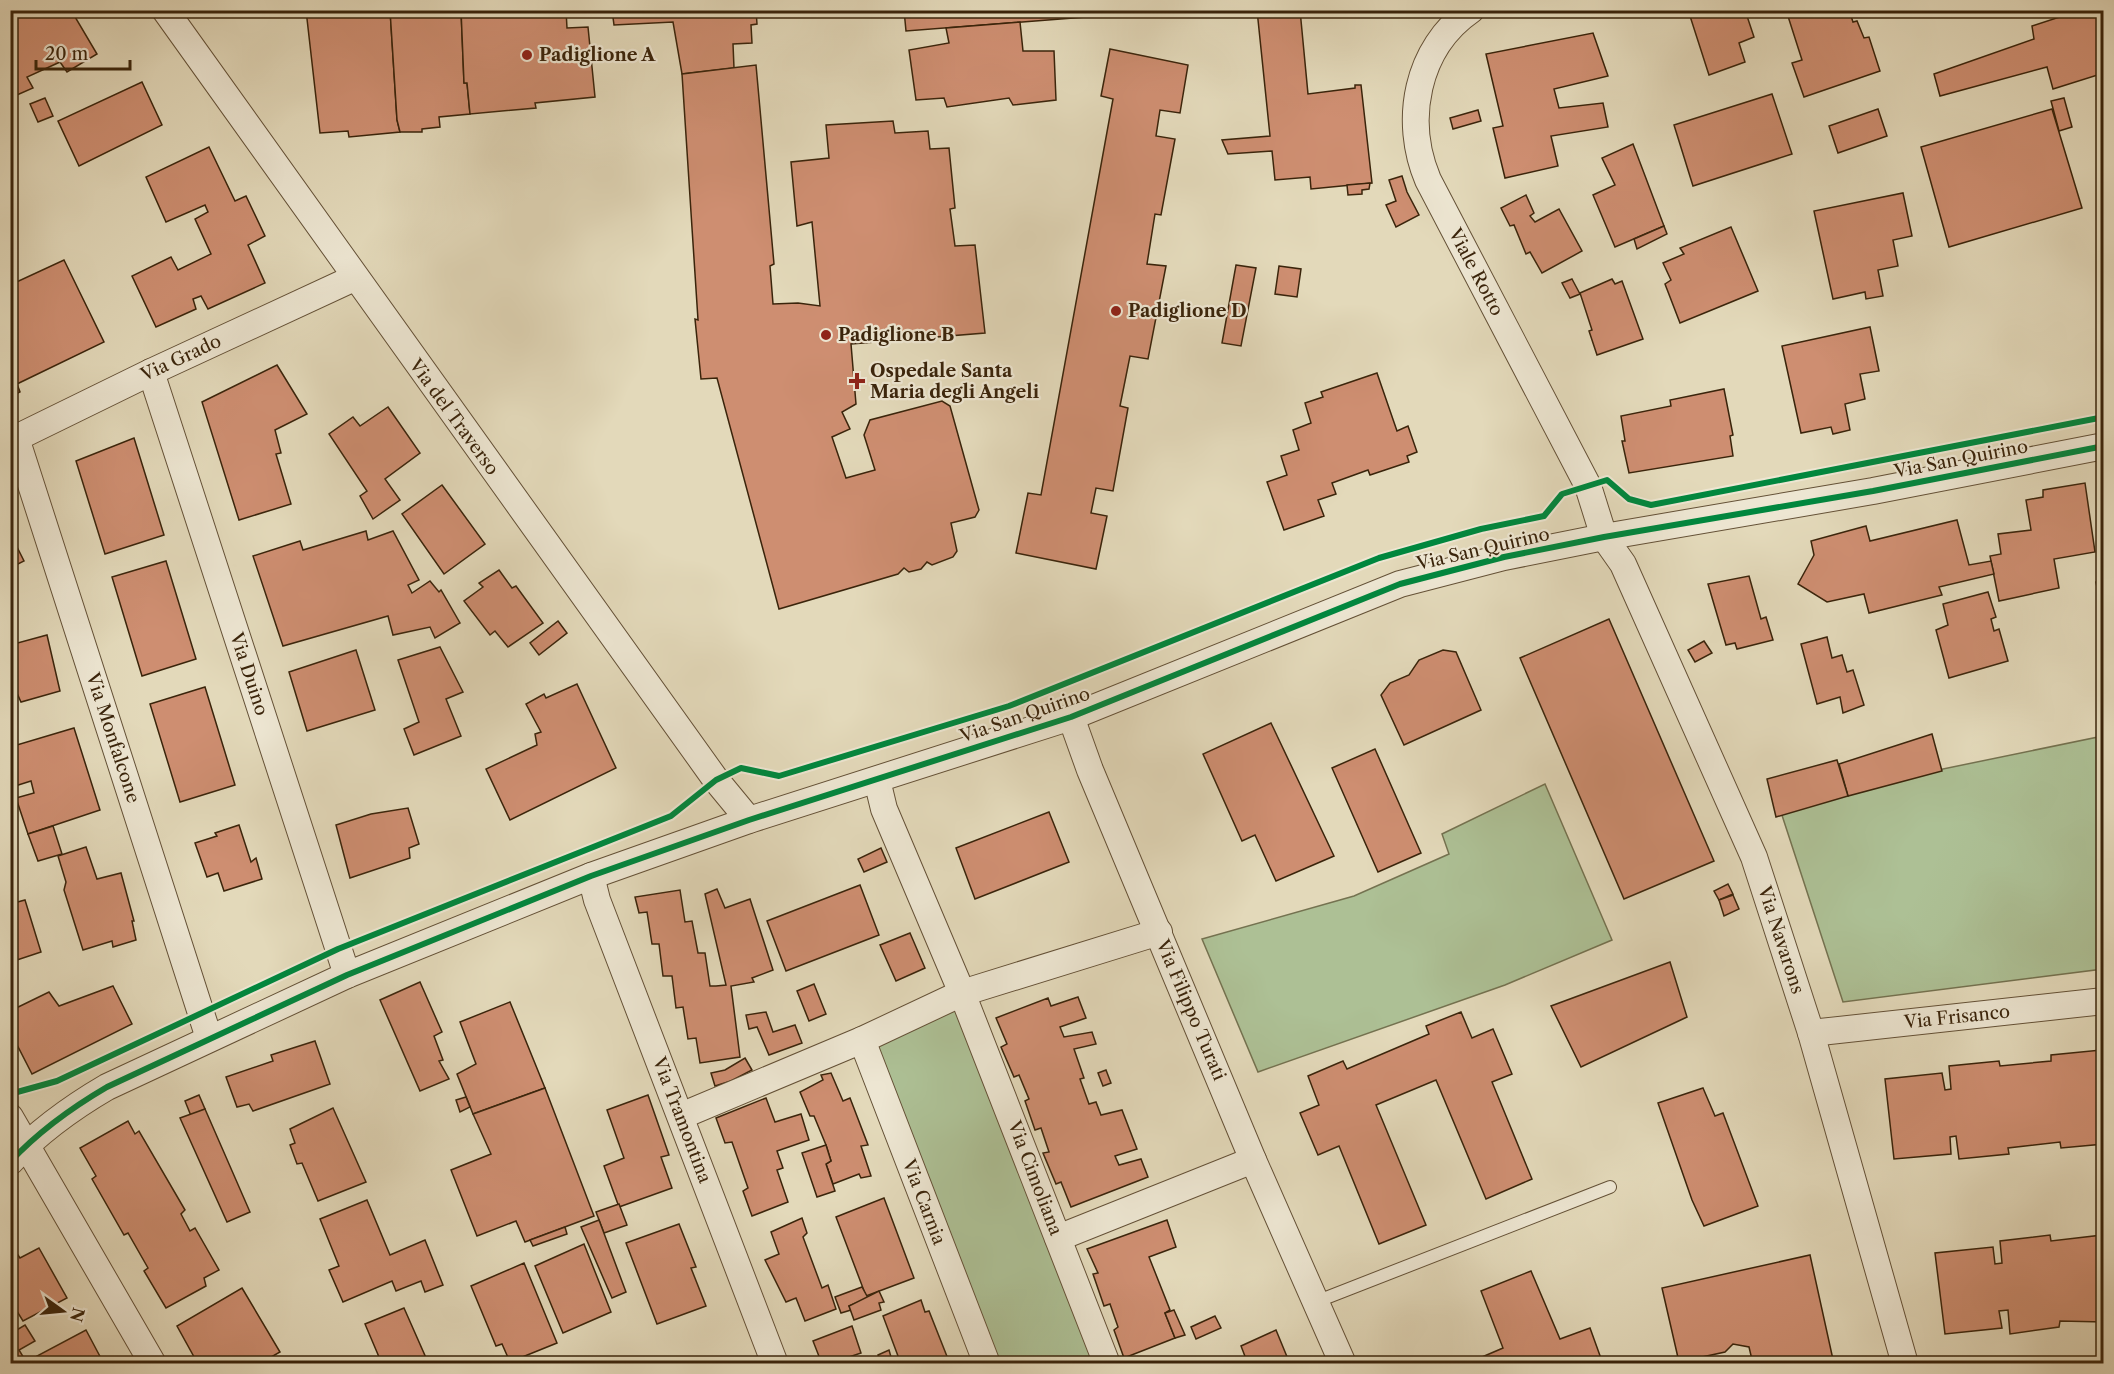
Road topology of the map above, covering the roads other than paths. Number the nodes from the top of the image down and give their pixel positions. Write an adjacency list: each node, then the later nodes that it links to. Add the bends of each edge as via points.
1 (165, 10): 3 (street, Via del Traverso)
2 (1471, 10): 7 (street, Viale Rotto, via 1442,39 1422,77 1414,132 1418,156 1588,486)
3 (354, 278): 4 (street, Via Grado); 10 (street, Via del Traverso, via 716,780)
4 (151, 372): 5 (street, Via Grado); 13 (street, Via Duino)
5 (13, 439): 17 (street, Via Monfalcone)
6 (2103, 446): 7 (street, Via San Quirino, via 1873,491)
7 (1604, 537): 8 (street, Via San Quirino, via 1400,584); 16 (street, Via Navarons, via 1623,564 1754,857)
8 (1071, 717): 9 (street, Via San Quirino); 12 (street, Via Filippo Turati)
9 (877, 780): 10 (street, Via San Quirino); 14 (street, Via Cimoliana, via 884,809)
10 (749, 820): 11 (street, Via San Quirino)
11 (591, 876): 13 (street, Via San Quirino); 19 (street, Via Tramontina)
12 (1159, 932): 14 (street); 22 (street, Via Filippo Turati)
13 (347, 975): 17 (street, Via San Quirino)
14 (962, 993): 18 (street); 24 (street, Via Cimoliana)
15 (2103, 1001): 16 (street, Via Frisanco)
16 (1811, 1033): 31 (street, Via Navarons)
17 (209, 1038): 21 (street, Via San Quirino, via 69,1109)
18 (862, 1040): 19 (street); 28 (street, Via Carnia)
19 (681, 1116): 27 (street, Via Tramontina)
20 (10, 1118): 21 (street)
21 (18, 1153): 26 (street)
22 (1253, 1160): 24 (street); 25 (street, Via Filippo Turati)
23 (1610, 1187): 25 (lane)
24 (1058, 1238): 29 (street, Via Cimoliana)
25 (1318, 1301): 30 (street, Via Filippo Turati)
26 (153, 1364)
27 (775, 1364)
28 (987, 1364)
29 (1107, 1364)
30 (1343, 1364)
31 (1905, 1364)

